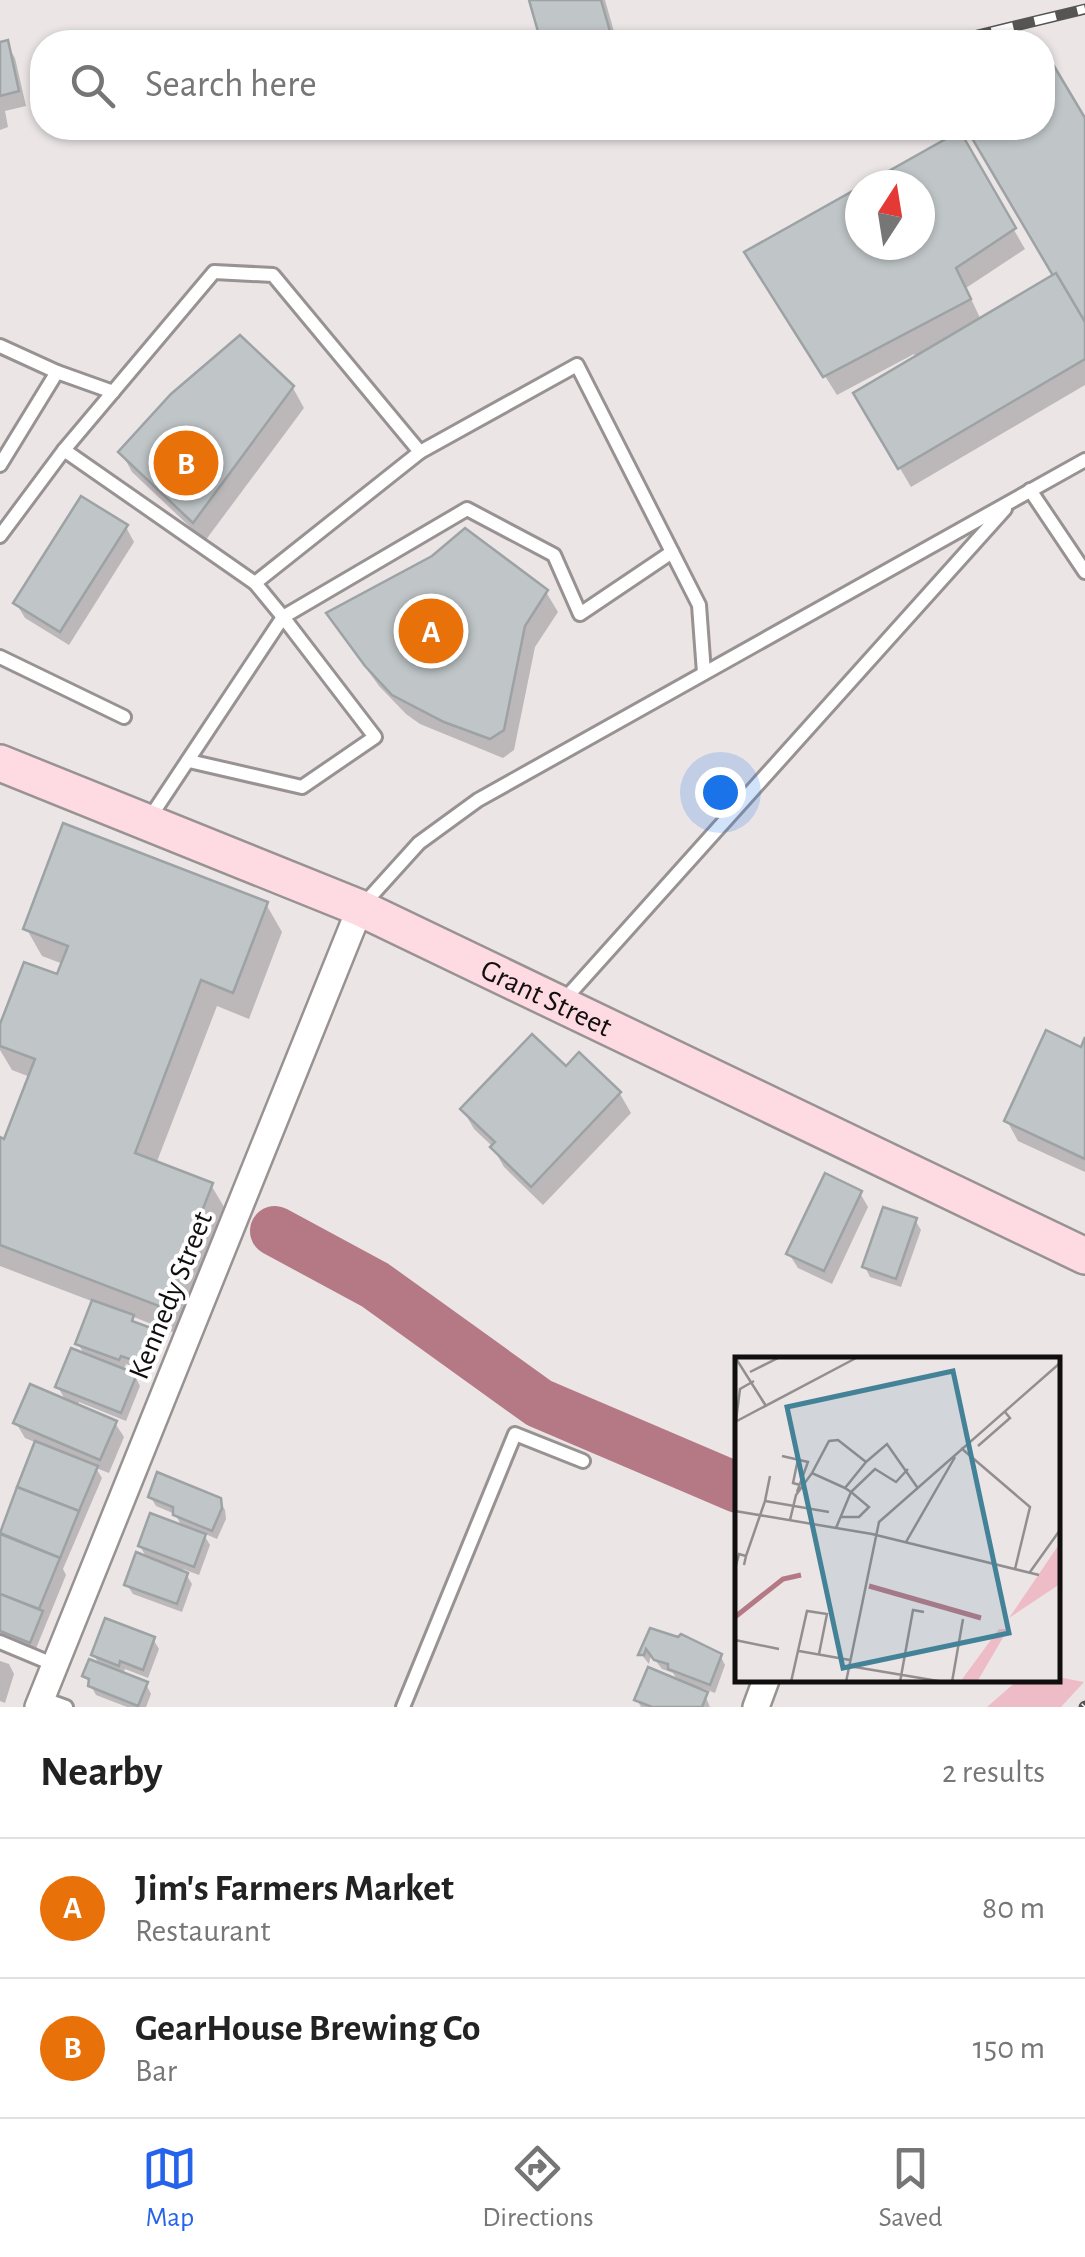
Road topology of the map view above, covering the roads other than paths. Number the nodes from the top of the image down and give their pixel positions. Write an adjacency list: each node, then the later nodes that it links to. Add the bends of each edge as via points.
1 (0, 346): 2 (lane)
2 (58, 372): 3 (lane); 7 (lane)
3 (113, 392): 4 (lane); 5 (lane, via 214,272 273,275)
4 (64, 450): 10 (lane); 13 (lane)
5 (420, 452): 11 (lane, via 577,364); 13 (lane)
6 (1085, 460): 8 (lane)
7 (0, 465)
8 (1030, 490): 9 (lane); 12 (lane)
9 (1013, 500): 16 (lane); 22 (lane)
10 (0, 536)
11 (672, 552): 14 (lane, via 580,614 554,554 467,509); 16 (lane, via 699,605)
12 (1085, 572)
13 (255, 583): 14 (lane)
14 (284, 618): 18 (lane); 18 (lane, via 375,737 302,787)
15 (0, 657): 17 (lane)
16 (704, 673): 21 (lane, via 478,800 419,844)
17 (124, 717)
18 (189, 761): 20 (lane)
19 (0, 763): 20 (street, Grant Street)
20 (146, 822): 21 (street, Grant Street)
21 (360, 908): 22 (street, Grant Street); 26 (street, Kennedy Street)
22 (560, 1004): 23 (street, Grant Street)
23 (1085, 1256)
24 (583, 1461): 30 (lane, via 515,1434)
25 (0, 1642): 26 (lane)
26 (55, 1665): 28 (street, Kennedy Street)
27 (765, 1682): 31 (street)
28 (40, 1702): 29 (lane)
29 (66, 1707)
30 (403, 1707)
31 (756, 1707)

